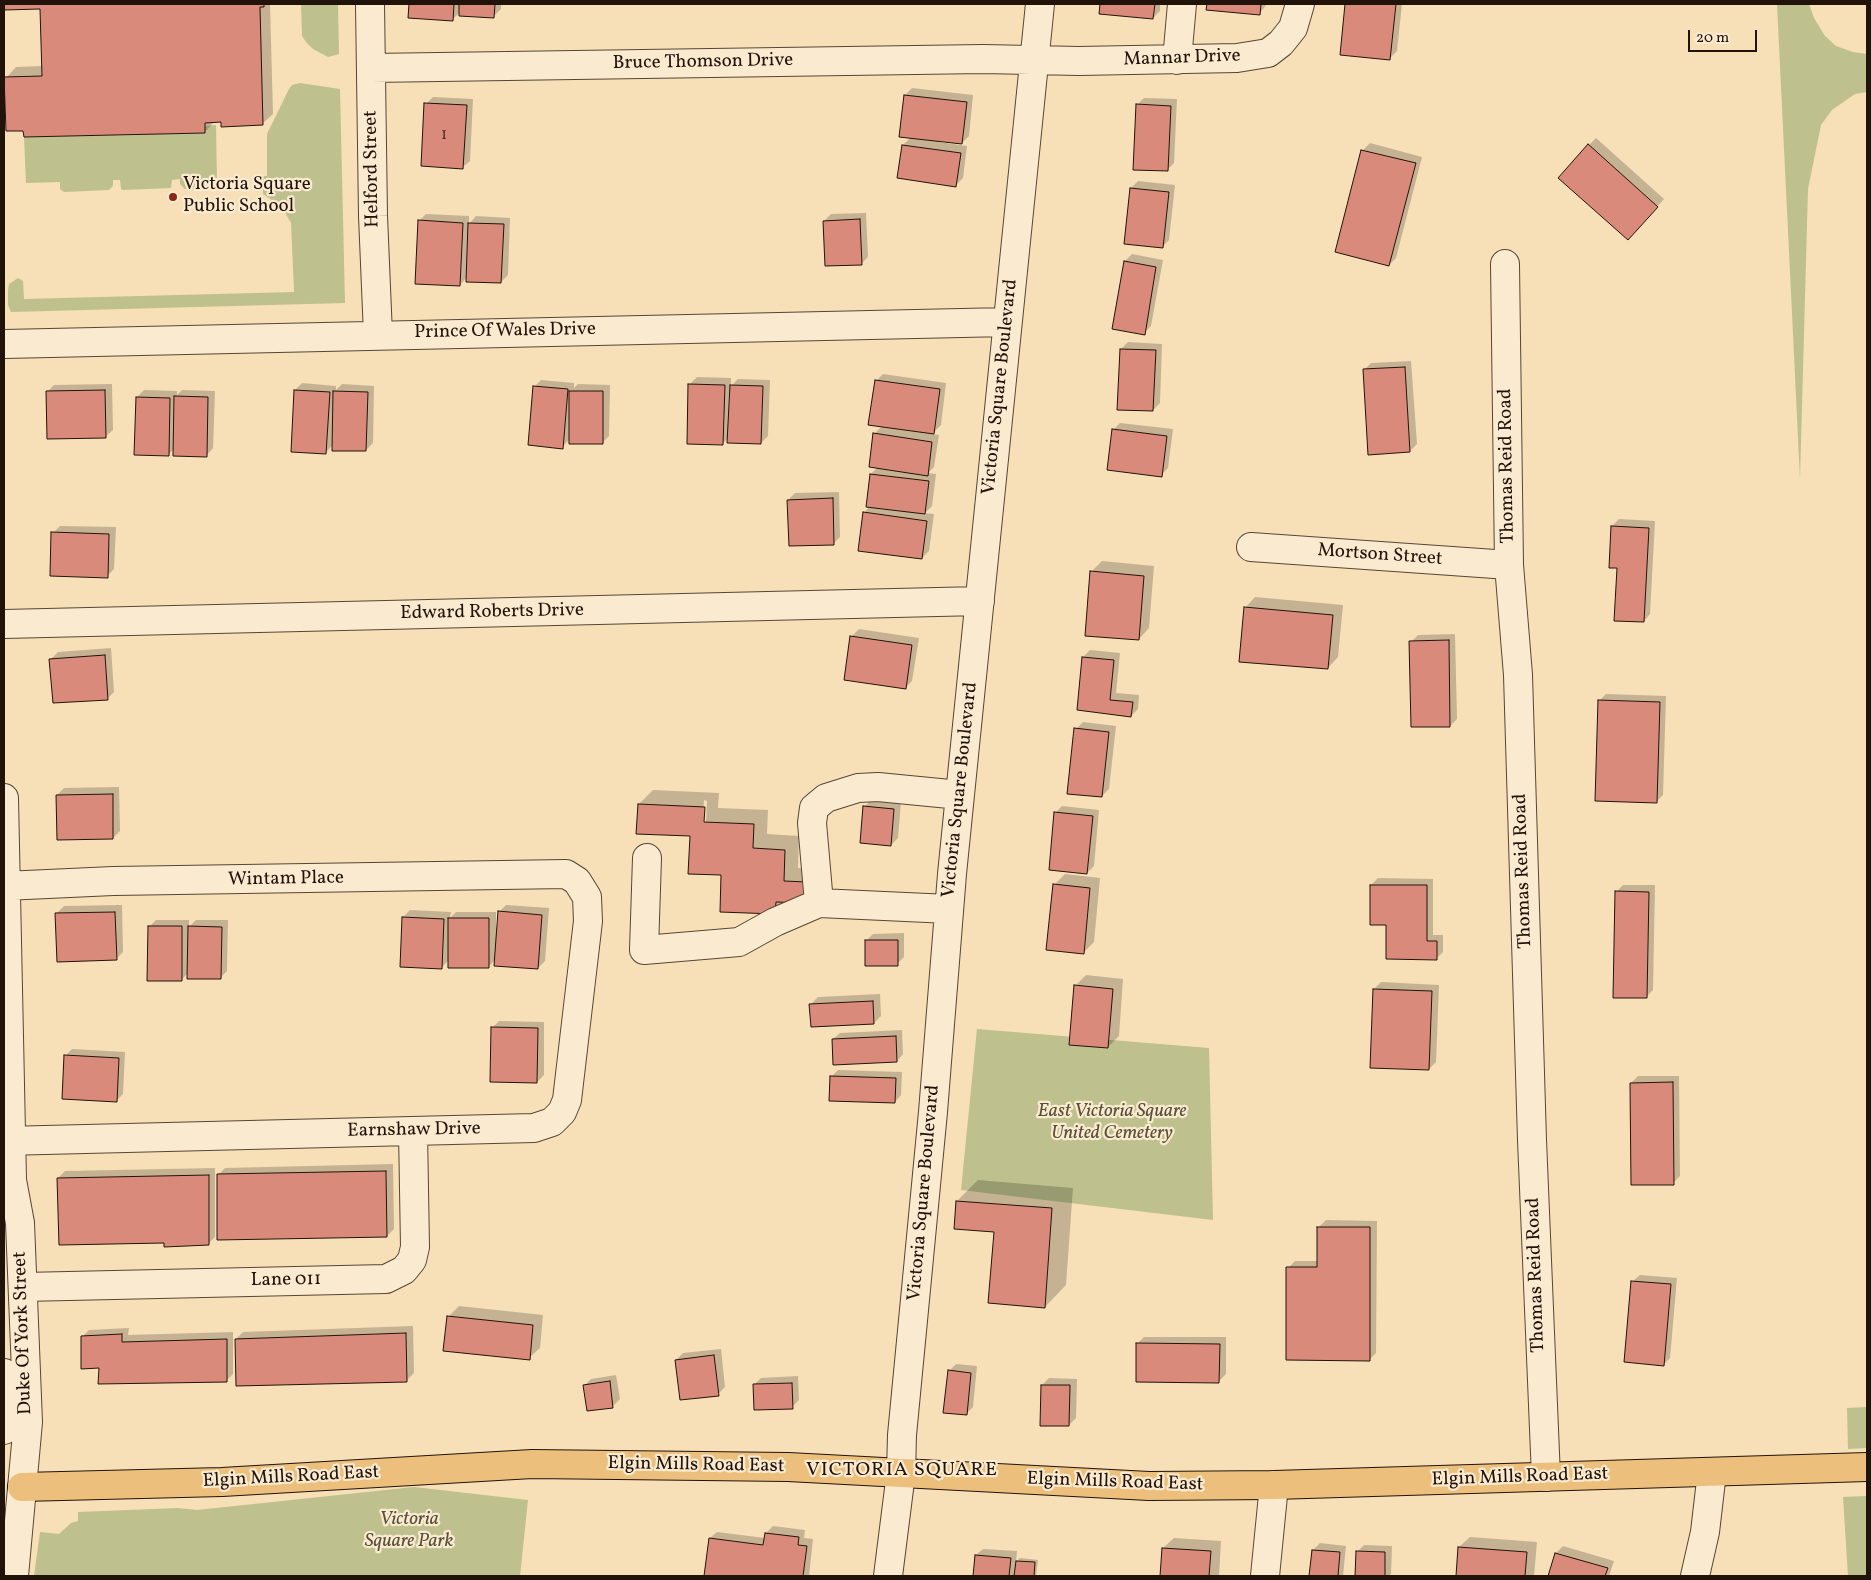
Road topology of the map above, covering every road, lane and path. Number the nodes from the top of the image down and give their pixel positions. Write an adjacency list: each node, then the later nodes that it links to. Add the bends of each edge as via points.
1 (370, 4): 7 (street, Helford Street)
2 (1040, 4): 5 (street, Victoria Square Boulevard)
3 (1182, 4): 6 (street)
4 (1300, 4): 6 (street, Mannar Drive, via 1293,28 1268,53 1237,58)
5 (1034, 60): 6 (street, Mannar Drive); 7 (street, Bruce Thomson Drive); 9 (street, Victoria Square Boulevard)
6 (1177, 60)
7 (371, 68): 10 (street, Helford Street)
8 (1505, 264): 13 (street, Thomas Reid Road)
9 (1007, 322): 10 (street, Prince Of Wales Drive); 14 (street, Victoria Square Boulevard)
10 (378, 335): 11 (street, Prince Of Wales Drive)
11 (4, 344)
12 (1251, 547): 13 (street, Mortson Street)
13 (1509, 565): 33 (street, Thomas Reid Road, via 1518,675)
14 (980, 601): 15 (street, Edward Roberts Drive); 16 (street, Victoria Square Boulevard)
15 (4, 624)
16 (960, 795): 21 (street, via 878,787 858,788 826,798 814,808 812,823); 22 (street, Victoria Square Boulevard)
17 (4, 798): 20 (street, Duke Of York Street)
18 (647, 858): 21 (street, via 644,950 739,942)
19 (566, 874): 20 (street, Wintam Place); 23 (street, Earnshaw Drive, via 577,881 588,897 588,921 570,1082 562,1112 552,1122 534,1128)
20 (5, 886): 24 (street, Duke Of York Street)
21 (820, 903): 22 (street)
22 (949, 909): 32 (street, Victoria Square Boulevard)
23 (413, 1132): 24 (street, Earnshaw Drive); 27 (street, Lane 011, via 415,1247 412,1260 404,1270 386,1279)
24 (8, 1140): 25 (street, Duke Of York Street)
25 (12, 1180): 26 (street, Duke Of York Street); 27 (street, Duke Of York Street, via 20,1223)
26 (4, 1211)
27 (23, 1287): 35 (street, Duke Of York Street, via 28,1422)
28 (4, 1373): 29 (street, Duke Of York Street)
29 (4, 1430)
30 (1867, 1467): 31 (main road, Elgin Mills Road East)
31 (1712, 1472): 33 (main road, Elgin Mills Road East); 39 (street, via 1705,1532)
32 (901, 1473): 34 (main road, Elgin Mills Road East, via 1100,1485); 35 (main road, Elgin Mills Road East, via 788,1467 532,1464 222,1482); 37 (street, Victoria Square Boulevard)
33 (1546, 1477): 34 (main road, Elgin Mills Road East)
34 (1274, 1485): 38 (street)
35 (13, 1488): 36 (street, Duke Of York Street)
36 (14, 1576)
37 (888, 1576)
38 (1265, 1576)
39 (1695, 1576)

